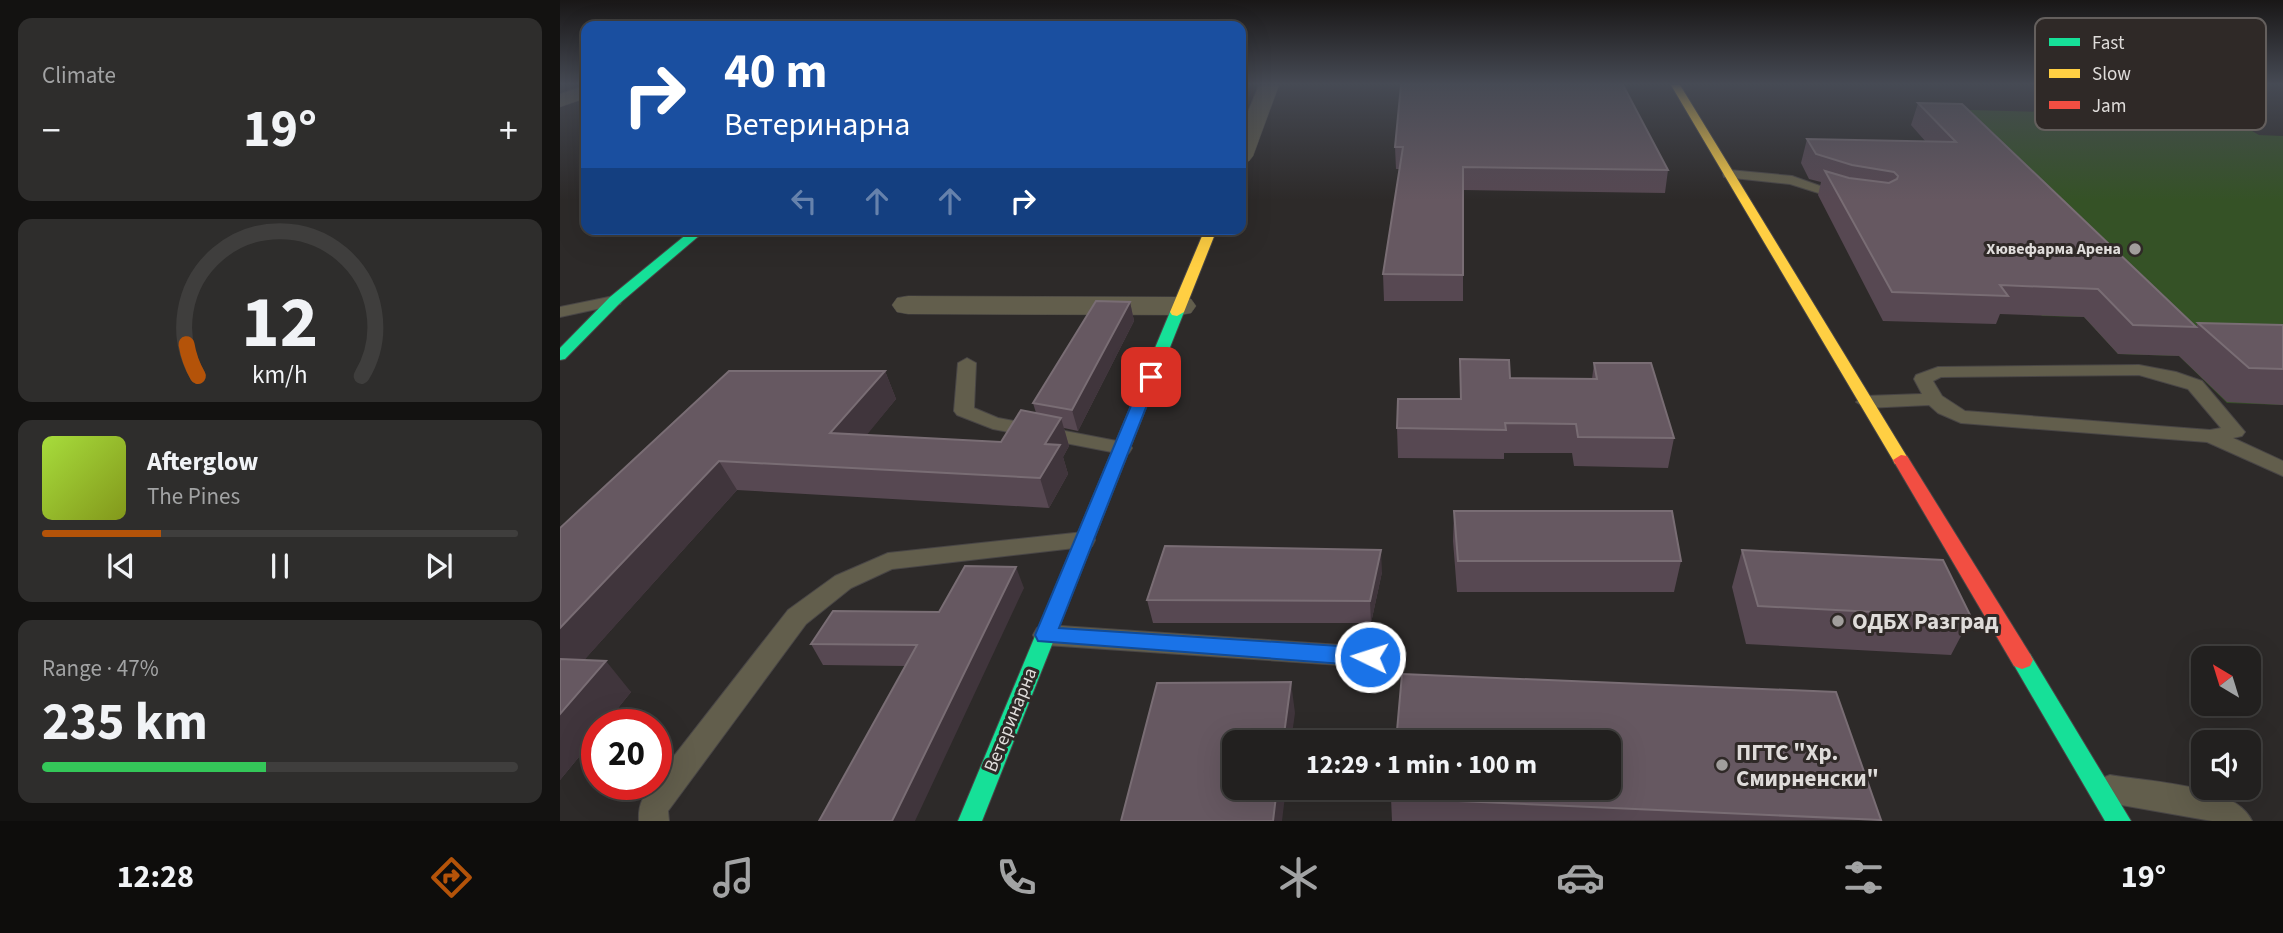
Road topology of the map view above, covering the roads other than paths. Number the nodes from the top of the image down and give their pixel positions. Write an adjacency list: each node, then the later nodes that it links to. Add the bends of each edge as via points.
1 (1254, 123): 3 (street)
2 (1698, 123): 4 (street)
3 (1246, 143)
4 (1729, 174): 5 (lane, via 1791,180); 15 (street)
5 (1855, 198)
6 (694, 235): 8 (street)
7 (1209, 235): 10 (street, Ветеринарна)
8 (615, 300): 11 (lane); 12 (street)
9 (908, 305): 10 (street)
10 (1180, 306): 17 (street, Ветеринарна)
11 (560, 312)
12 (560, 356)
13 (967, 363): 17 (lane, via 964,411 993,423)
14 (1934, 399): 15 (lane); 16 (lane, via 1961,418); 16 (lane, via 1923,379 1938,372 2139,370 2195,385 2235,432)
15 (1866, 402): 22 (street)
16 (2210, 436): 18 (lane)
17 (1122, 447): 19 (street, Ветеринарна)
18 (2283, 469)
19 (1084, 540): 20 (street, Ветеринарна); 23 (lane, via 888,561 844,582 797,617 653,807)
20 (1045, 635): 21 (lane); 24 (street, Ветеринарна)
21 (1370, 657)
22 (2099, 787): 25 (street); 26 (lane, via 2217,807)
23 (654, 821)
24 (970, 821)
25 (2119, 821)
26 (2237, 821)

